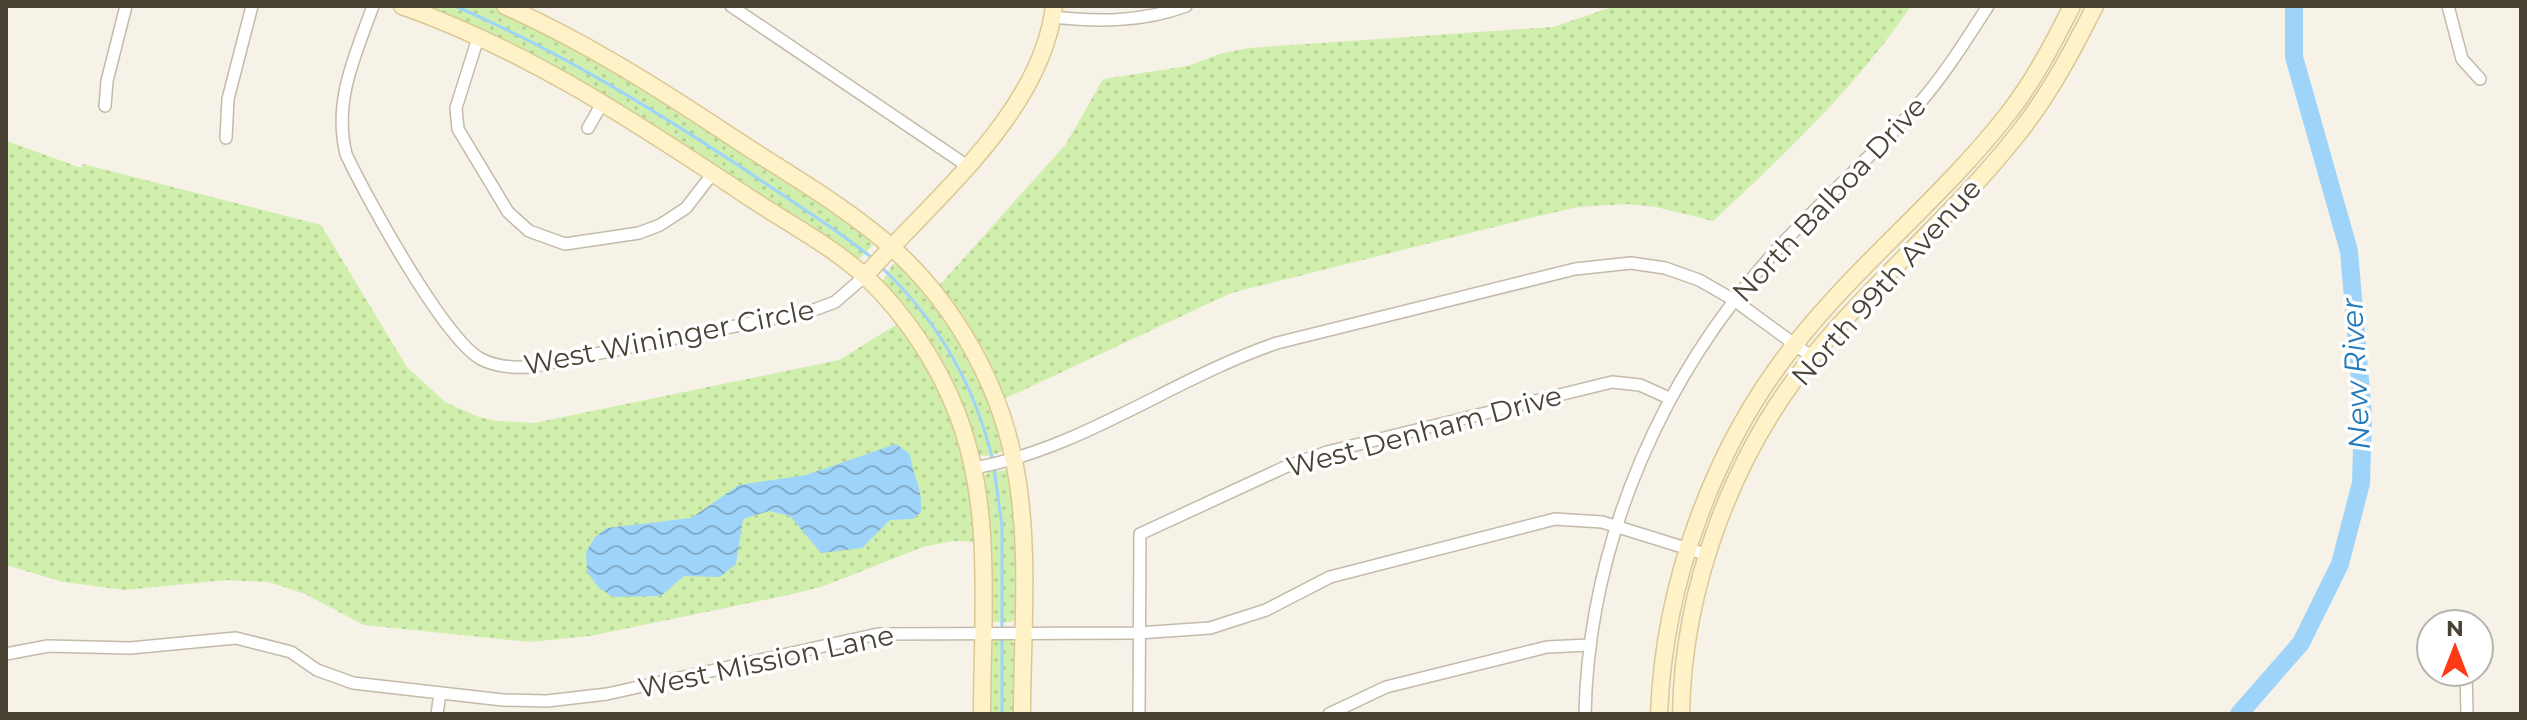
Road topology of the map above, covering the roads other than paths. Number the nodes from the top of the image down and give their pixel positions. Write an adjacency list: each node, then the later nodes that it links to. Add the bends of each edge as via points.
1 (126, 6): 16 (street)
2 (252, 6): 18 (street, via 228,99)
3 (373, 6): 24 (street, West Wininger Circle, via 342,94 340,128 346,154 449,329 483,360 530,367 811,311 835,302)
4 (402, 6): 13 (street)
5 (505, 6): 23 (street, via 659,89)
6 (731, 6): 21 (street)
7 (1186, 6): 12 (street, via 1116,20)
8 (1988, 6): 25 (street, North Balboa Drive, via 1918,105)
9 (2072, 6): 19 (street, North 99th Avenue, via 2034,75)
10 (2095, 6): 20 (street, North 99th Avenue, via 2034,112)
11 (2448, 6): 14 (street, via 2462,59)
12 (1054, 12): 21 (street, via 1027,89)
13 (478, 38): 15 (street); 22 (street, via 456,108 458,129 502,204 529,231 565,244 639,233 686,208)
14 (2480, 79)
15 (603, 102): 17 (street); 22 (street)
16 (105, 106)
17 (588, 128)
18 (226, 138)
19 (1979, 147): 20 (street); 26 (street, North 99th Avenue)
20 (1995, 162): 27 (street, North 99th Avenue)
21 (966, 165): 23 (street)
22 (713, 173): 24 (street)
23 (891, 247): 24 (street); 29 (street, via 933,291 970,346 1001,413)
24 (865, 276): 30 (street, via 943,379)
25 (1734, 300): 26 (street); 28 (street, North Balboa Drive); 29 (street, via 1665,268 1631,263 1575,269 1256,350)
26 (1794, 344): 27 (street); 32 (street, North 99th Avenue, via 1741,425)
27 (1812, 357): 33 (street, North 99th Avenue, via 1747,458)
28 (1669, 398): 31 (street, North Balboa Drive); 36 (street, West Denham Drive, via 1640,385 1612,382 1285,467 1140,534)
29 (1014, 460): 30 (street); 34 (street, via 1022,529)
30 (974, 468): 35 (street, via 981,521)
31 (1617, 526): 32 (street, West Mission Lane); 36 (street, West Mission Lane, via 1572,518 1543,522 1330,577 1233,622); 37 (street, North Balboa Drive)
32 (1689, 549): 33 (street, West Mission Lane); 47 (street, North 99th Avenue, via 1670,625)
33 (1708, 555): 48 (street, North 99th Avenue, via 1694,602)
34 (1022, 632): 35 (street, West Mission Lane); 36 (street, West Mission Lane); 43 (street)
35 (982, 633): 40 (street, West Mission Lane, via 878,634 577,698 503,700); 42 (street)
36 (1138, 633): 44 (street)
37 (1589, 645): 45 (street, via 1547,647 1386,687); 46 (street, North Balboa Drive)
38 (6, 654): 40 (street, West Mission Lane, via 48,646 130,648 236,638 291,652 317,670 353,683)
39 (2466, 688): 49 (street)
40 (440, 693): 41 (street)
41 (437, 714)
42 (982, 714)
43 (1022, 714)
44 (1139, 714)
45 (1329, 714)
46 (1585, 714)
47 (1659, 714)
48 (1681, 714)
49 (2467, 714)

